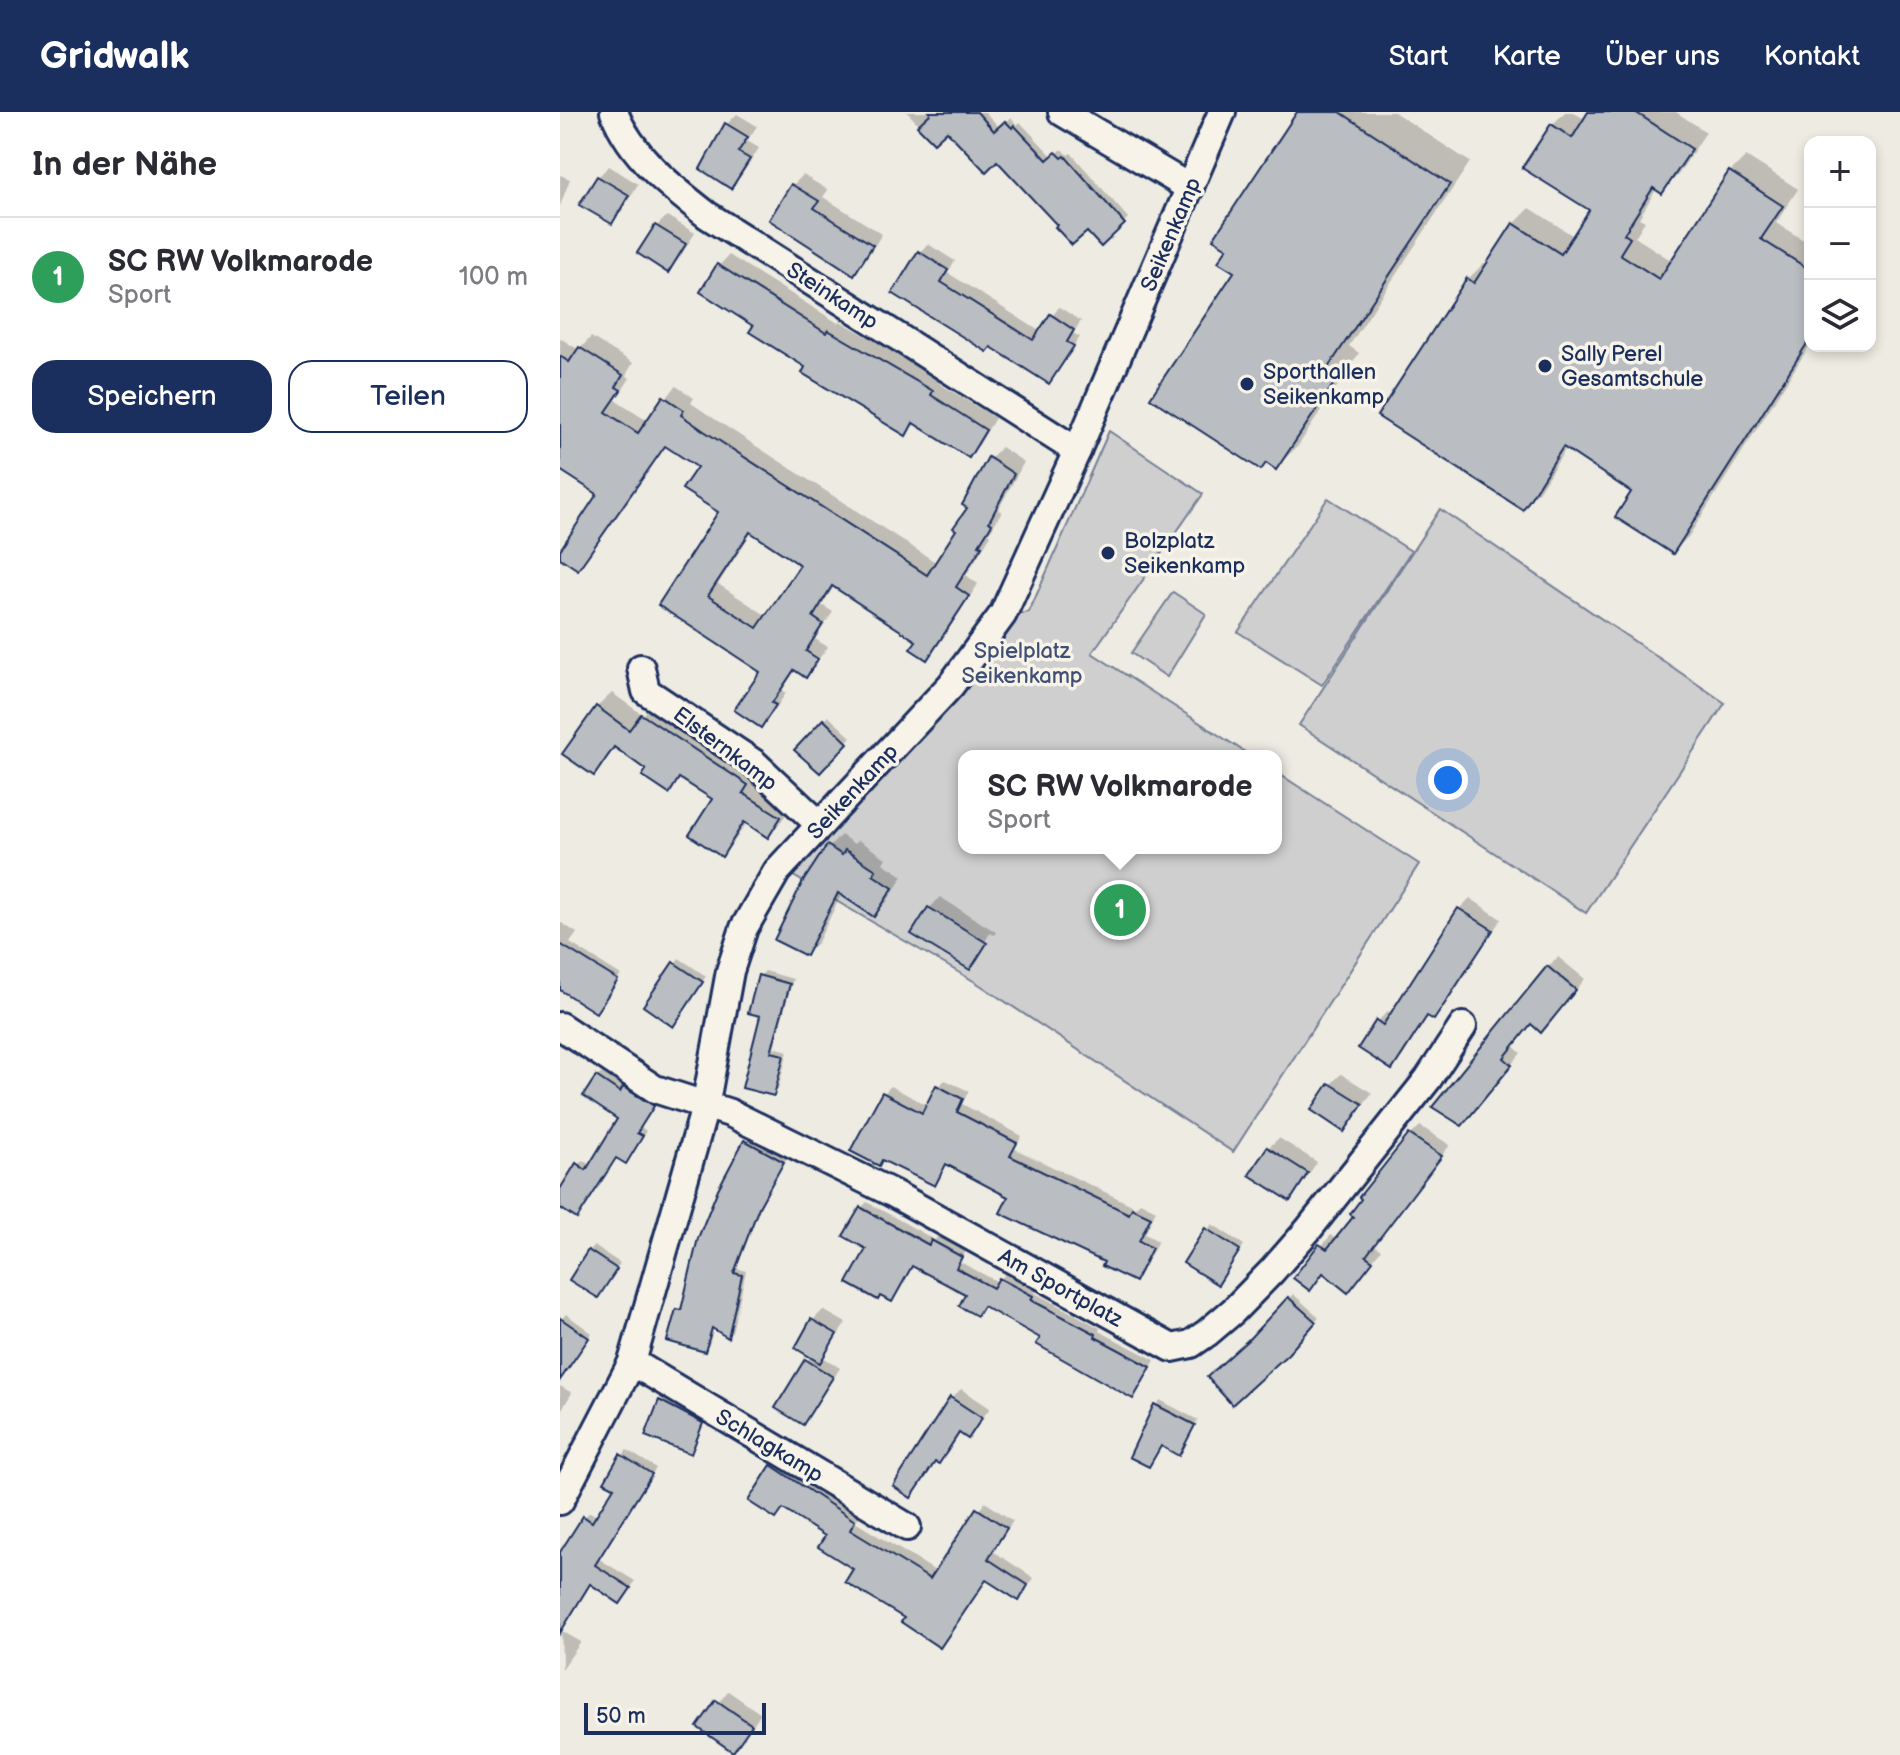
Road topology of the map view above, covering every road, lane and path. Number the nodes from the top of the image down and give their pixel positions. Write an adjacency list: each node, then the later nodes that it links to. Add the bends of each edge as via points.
1 (614, 112): 5 (street, Steinkamp, via 640,154 707,215)
2 (1062, 112): 4 (street)
3 (1222, 112): 4 (street, Seikenkamp)
4 (1190, 188): 5 (street, Seikenkamp)
5 (1077, 451): 7 (street, Seikenkamp, via 1003,614 951,685)
6 (641, 668): 7 (street, Elsternkamp, via 646,691 754,763)
7 (820, 825): 10 (street, Seikenkamp, via 777,871 744,928 730,971)
8 (560, 1026): 10 (street, Am Sportplatz, via 655,1089)
9 (1463, 1026): 10 (street, Am Sportplatz, via 1428,1079 1272,1271 1207,1333 1172,1348 892,1193 730,1113)
10 (705, 1107): 11 (street, Seikenkamp)
11 (632, 1362): 12 (street, Seikenkamp); 13 (street, Schlagkamp)
12 (560, 1501)
13 (907, 1527)

